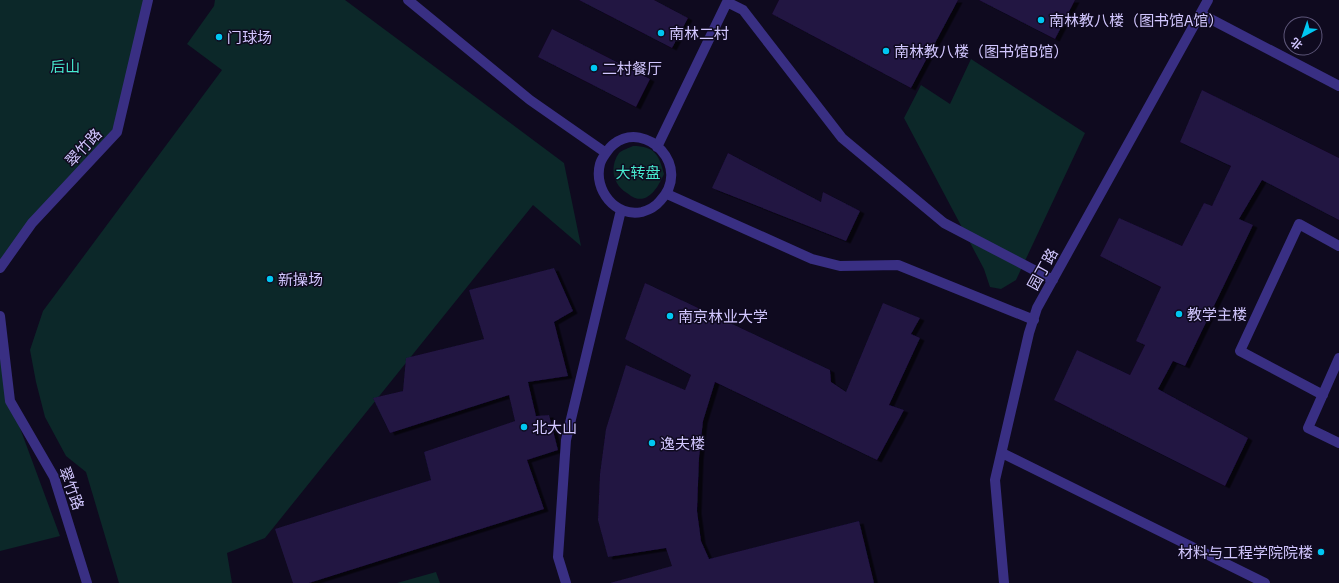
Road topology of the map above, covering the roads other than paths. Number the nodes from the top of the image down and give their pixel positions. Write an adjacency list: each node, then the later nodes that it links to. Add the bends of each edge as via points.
1 (148, 0): 12 (lane, 翠竹路, via 117,132 32,223)
2 (1208, 0): 5 (lane, 园丁路)
3 (412, 1): 8 (lane, via 530,100)
4 (728, 1): 7 (lane); 13 (lane, via 743,10 848,143 944,223)
5 (1201, 14): 6 (lane); 13 (lane, 园丁路)
6 (1339, 86)
7 (657, 147): 8 (lane, via 650,141 636,137 619,141); 9 (lane, via 670,164 672,180)
8 (606, 153): 10 (lane, via 600,164 600,180 604,194)
9 (667, 194): 10 (lane, via 656,205 643,212 629,213); 15 (lane, via 812,259 840,266 898,265)
10 (621, 210): 21 (lane, via 566,440 558,557)
11 (1339, 246): 17 (lane, via 1299,224 1240,351)
12 (0, 268)
13 (1053, 280): 15 (lane, 园丁路, via 1037,308)
14 (0, 316): 20 (lane, 翠竹路, via 10,401 54,477)
15 (1034, 320): 19 (lane, 园丁路)
16 (1339, 358): 17 (lane)
17 (1323, 395): 18 (lane, via 1308,428)
18 (1339, 443)
19 (1002, 454): 22 (lane, 园丁路, via 995,480); 23 (lane)
20 (87, 583)
21 (566, 583)
22 (1004, 583)
23 (1265, 583)

